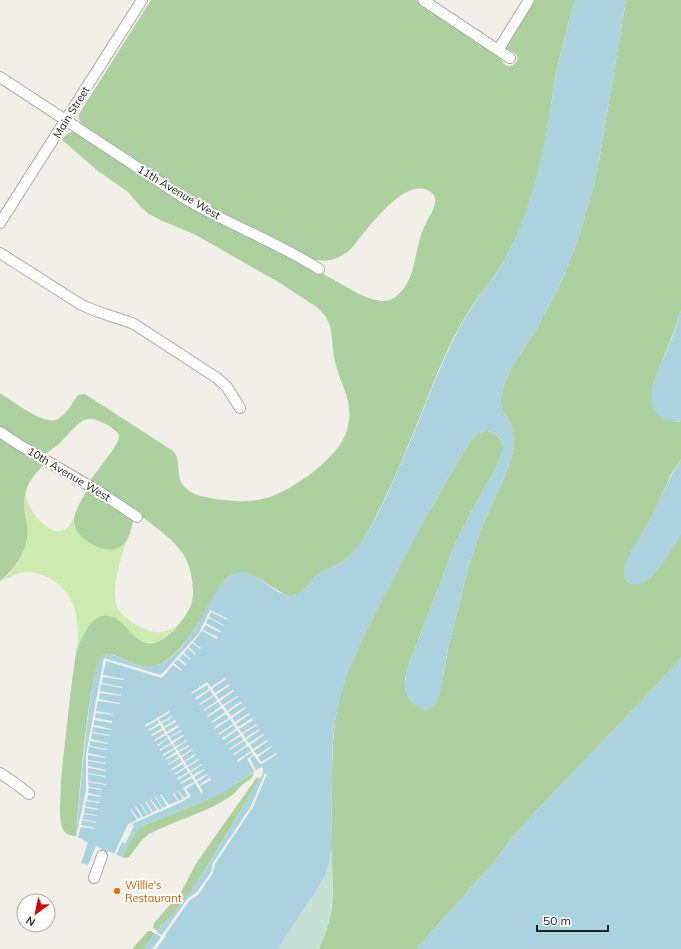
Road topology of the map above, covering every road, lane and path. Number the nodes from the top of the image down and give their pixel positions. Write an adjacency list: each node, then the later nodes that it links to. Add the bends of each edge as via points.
1 (142, 0): 7 (street, Main Street)
2 (423, 0): 4 (street)
3 (529, 0): 4 (street)
4 (498, 50): 5 (street)
5 (510, 58)
6 (0, 77): 7 (street, 11th Avenue West)
7 (66, 120): 8 (street, Main Street); 10 (street, 11th Avenue West, via 194,204 289,251)
8 (0, 223)
9 (0, 252): 11 (street, via 80,304 134,324 221,380)
10 (319, 269)
11 (240, 408)
12 (0, 432): 13 (street, 10th Avenue West)
13 (137, 517)
14 (0, 773): 15 (street)
15 (29, 794)
16 (102, 856): 17 (street)
17 (94, 878)

